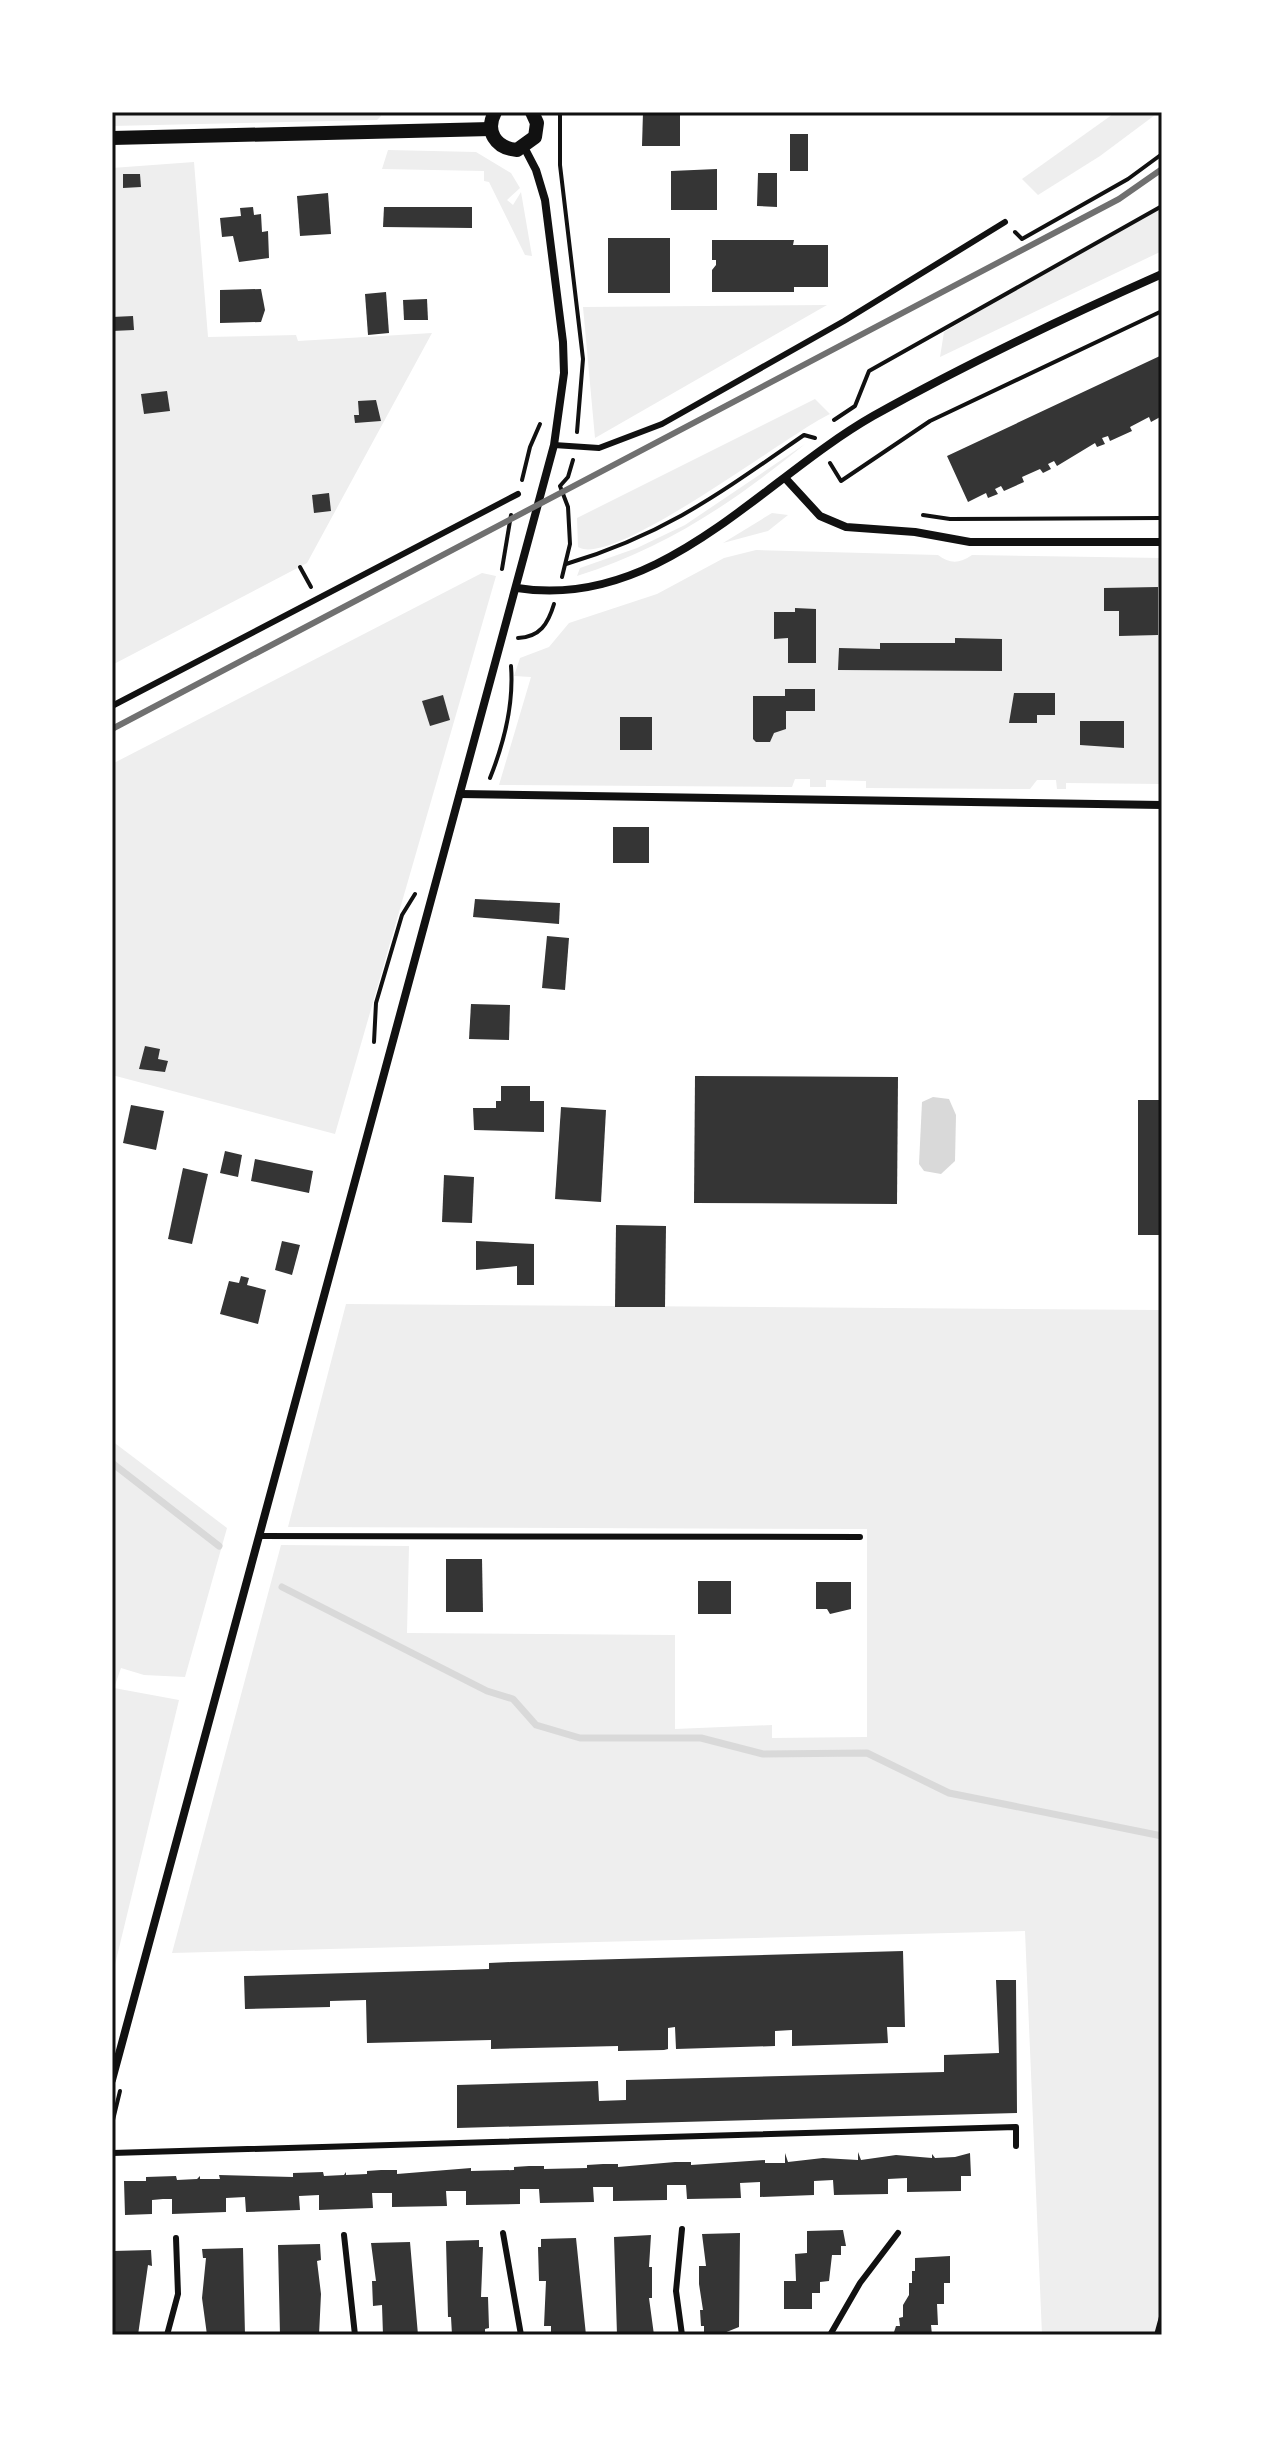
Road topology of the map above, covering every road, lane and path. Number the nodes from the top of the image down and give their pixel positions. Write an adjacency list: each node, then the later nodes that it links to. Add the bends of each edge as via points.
1 (495, 112): 3 (street)
2 (532, 112): 5 (street, via 537,130)
3 (491, 129): 4 (street); 5 (street, via 502,146)
4 (112, 138)
5 (524, 147): 12 (street, via 545,200 563,342)
6 (1162, 154): 8 (path, via 1022,239)
7 (1162, 206): 21 (path, via 869,371 855,406 813,436 804,435 682,518 566,564)
8 (1005, 222): 12 (lane, via 662,424 599,448)
9 (1162, 274): 14 (street, via 872,417)
10 (1162, 311): 13 (path, via 930,421 841,481)
11 (541, 423): 15 (path)
12 (554, 445): 22 (street)
13 (829, 462)
14 (786, 479): 18 (street, via 820,516 846,527 970,542); 22 (street, via 704,537 629,574 577,590)
15 (518, 494): 20 (path, via 508,522); 23 (lane)
16 (923, 515): 17 (path)
17 (1162, 518)
18 (1162, 542)
19 (300, 567): 23 (path)
20 (501, 577)
21 (562, 577)
22 (517, 588): 27 (street)
23 (316, 596): 26 (lane)
24 (552, 611): 25 (path, via 538,633)
25 (514, 637)
26 (112, 706)
27 (460, 794): 28 (street); 31 (street)
28 (1162, 805)
29 (417, 891): 30 (path, via 402,915 376,1003)
30 (374, 1046)
31 (259, 1536): 32 (lane); 33 (street)
32 (860, 1537)
33 (112, 2080)
34 (115, 2112): 35 (path)
35 (112, 2124)
36 (1016, 2146): 37 (lane, via 1016,2127)
37 (112, 2153)
38 (682, 2229): 47 (lane, via 676,2291)
39 (503, 2233): 46 (lane)
40 (898, 2233): 48 (lane)
41 (344, 2235): 45 (lane)
42 (176, 2238): 44 (lane, via 178,2294)
43 (1162, 2313): 49 (path)
44 (167, 2335)
45 (355, 2335)
46 (521, 2335)
47 (682, 2335)
48 (830, 2335)
49 (1156, 2335)

